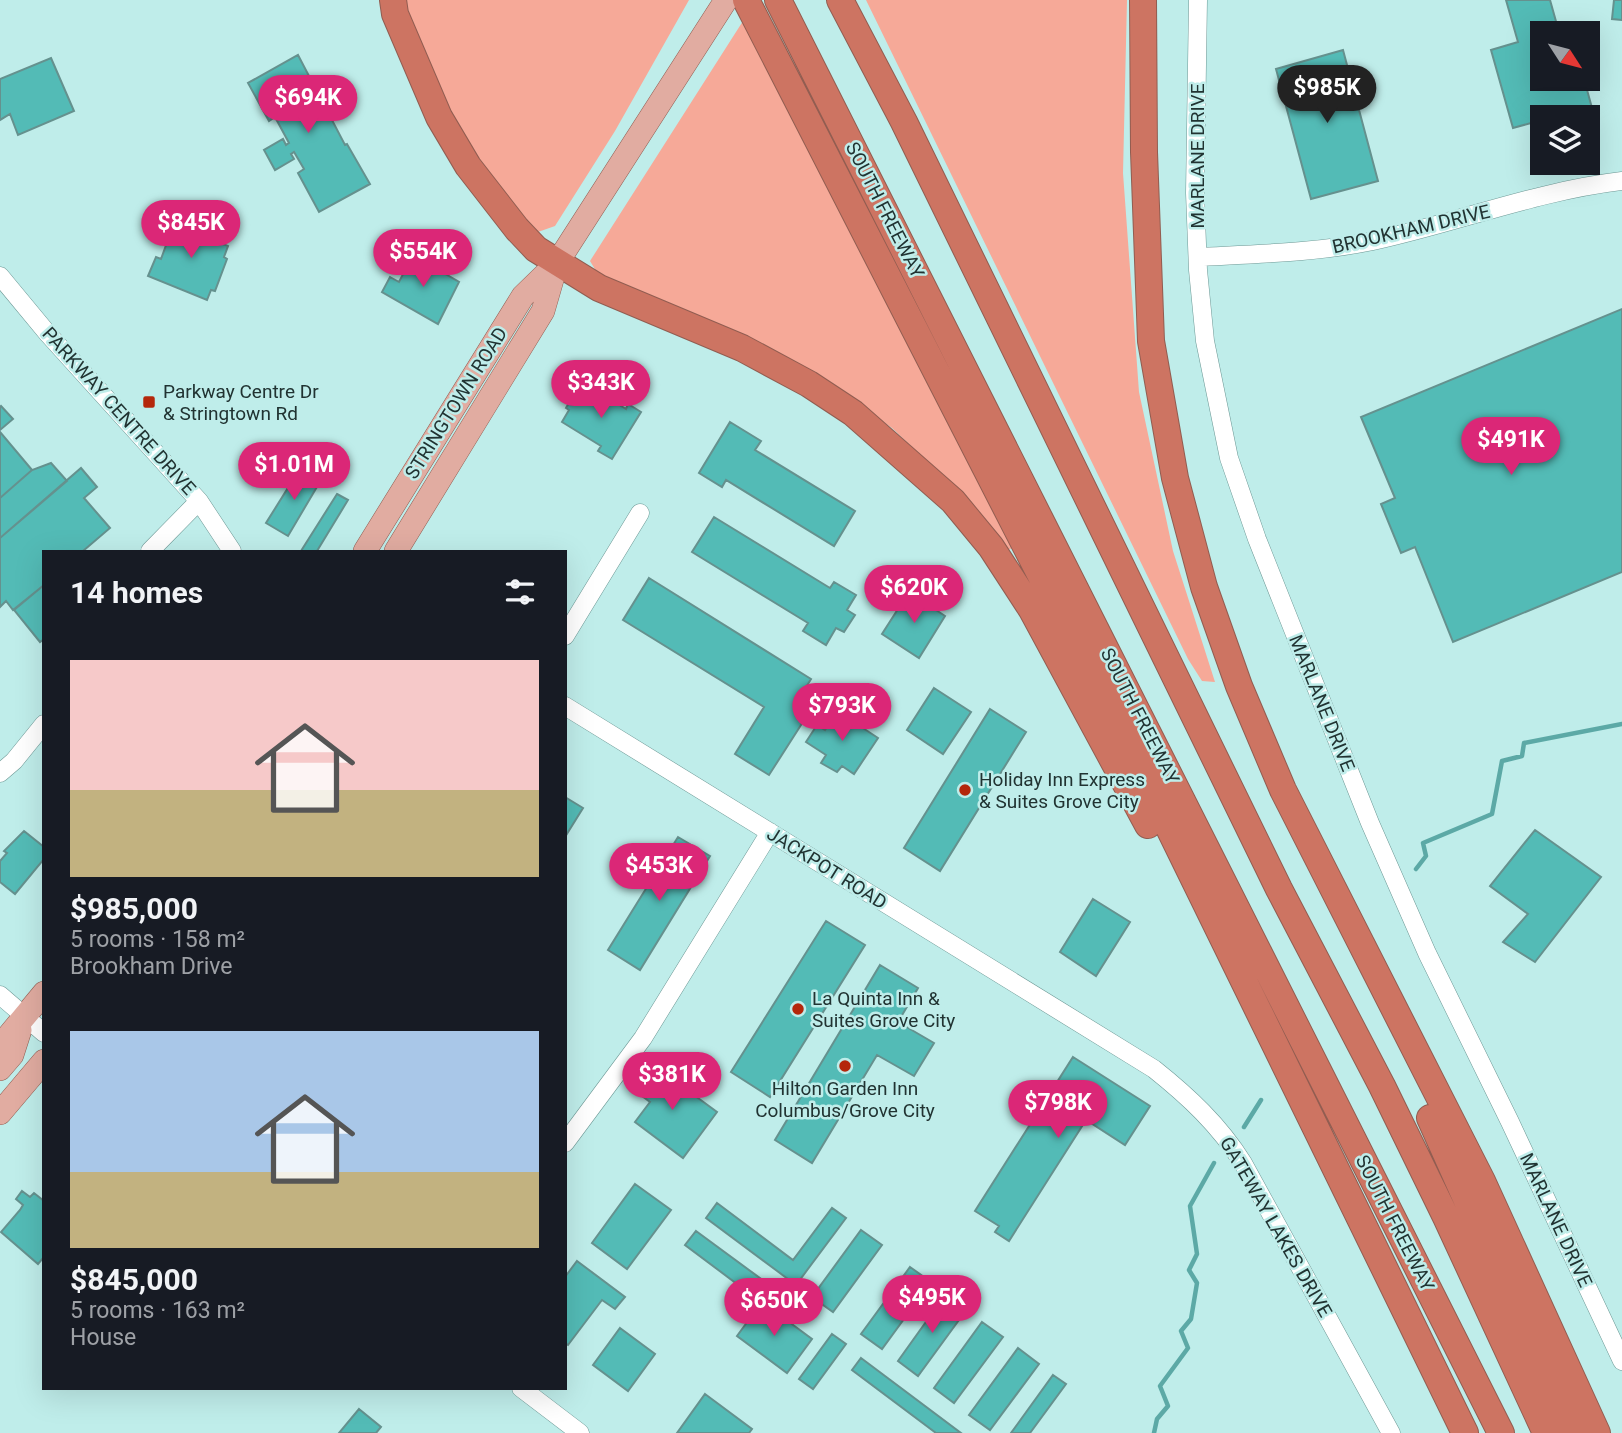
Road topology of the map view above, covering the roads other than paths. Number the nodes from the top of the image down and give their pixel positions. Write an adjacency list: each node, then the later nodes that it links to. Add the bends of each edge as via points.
1 (393, 0): 10 (highway, via 439,117 468,166 517,229)
2 (726, 0): 10 (main road, STRINGTOWN ROAD)
3 (746, 0): 31 (highway, SOUTH FREEWAY)
4 (778, 0): 42 (highway, SOUTH FREEWAY)
5 (840, 0): 43 (highway, via 1279,889 1411,1146)
6 (1143, 0): 24 (highway, via 1151,341 1161,410 1203,587)
7 (1198, 0): 9 (street, MARLANE DRIVE)
8 (1622, 181): 9 (street, BROOKHAM DRIVE, via 1325,250)
9 (1198, 257): 37 (street, MARLANE DRIVE, via 1205,341 1218,410 1257,539 1427,953)
10 (557, 263): 12 (main road, STRINGTOWN ROAD, via 523,296); 19 (main road, STRINGTOWN ROAD, via 543,311); 31 (highway, via 599,288 742,348 809,384 853,413 953,501 991,547 1032,610 1245,1007)
11 (0, 276): 13 (street, PARKWAY CENTRE DRIVE)
12 (460, 397): 17 (main road, STRINGTOWN ROAD); 18 (main road, via 456,428)
13 (199, 500): 15 (street); 16 (street, PARKWAY CENTRE DRIVE)
14 (640, 513): 20 (street)
15 (151, 550)
16 (231, 550)
17 (366, 550)
18 (381, 550)
19 (397, 550)
20 (567, 633)
21 (567, 707): 25 (street, JACKPOT ROAD)
22 (42, 726): 23 (street)
23 (0, 773)
24 (1283, 790): 44 (highway, via 1293,833 1445,1149); 45 (highway, via 1482,1181)
25 (770, 832): 29 (street, JACKPOT ROAD); 36 (street, via 643,1038)
26 (0, 995): 28 (street)
27 (42, 995): 28 (main road)
28 (24, 1017): 30 (street); 32 (main road); 34 (main road, via 12,1055)
29 (1089, 1030): 40 (street, GATEWAY LAKES DRIVE, via 1154,1069 1224,1134)
30 (42, 1031)
31 (1274, 1039): 41 (highway, SOUTH FREEWAY)
32 (0, 1046)
33 (42, 1063): 35 (main road)
34 (0, 1069)
35 (0, 1113)
36 (567, 1140)
37 (1622, 1361)
38 (524, 1390): 39 (street)
39 (580, 1433)
40 (1391, 1433)
41 (1465, 1433)
42 (1500, 1433)
43 (1546, 1433)
44 (1571, 1433)
45 (1597, 1433)

